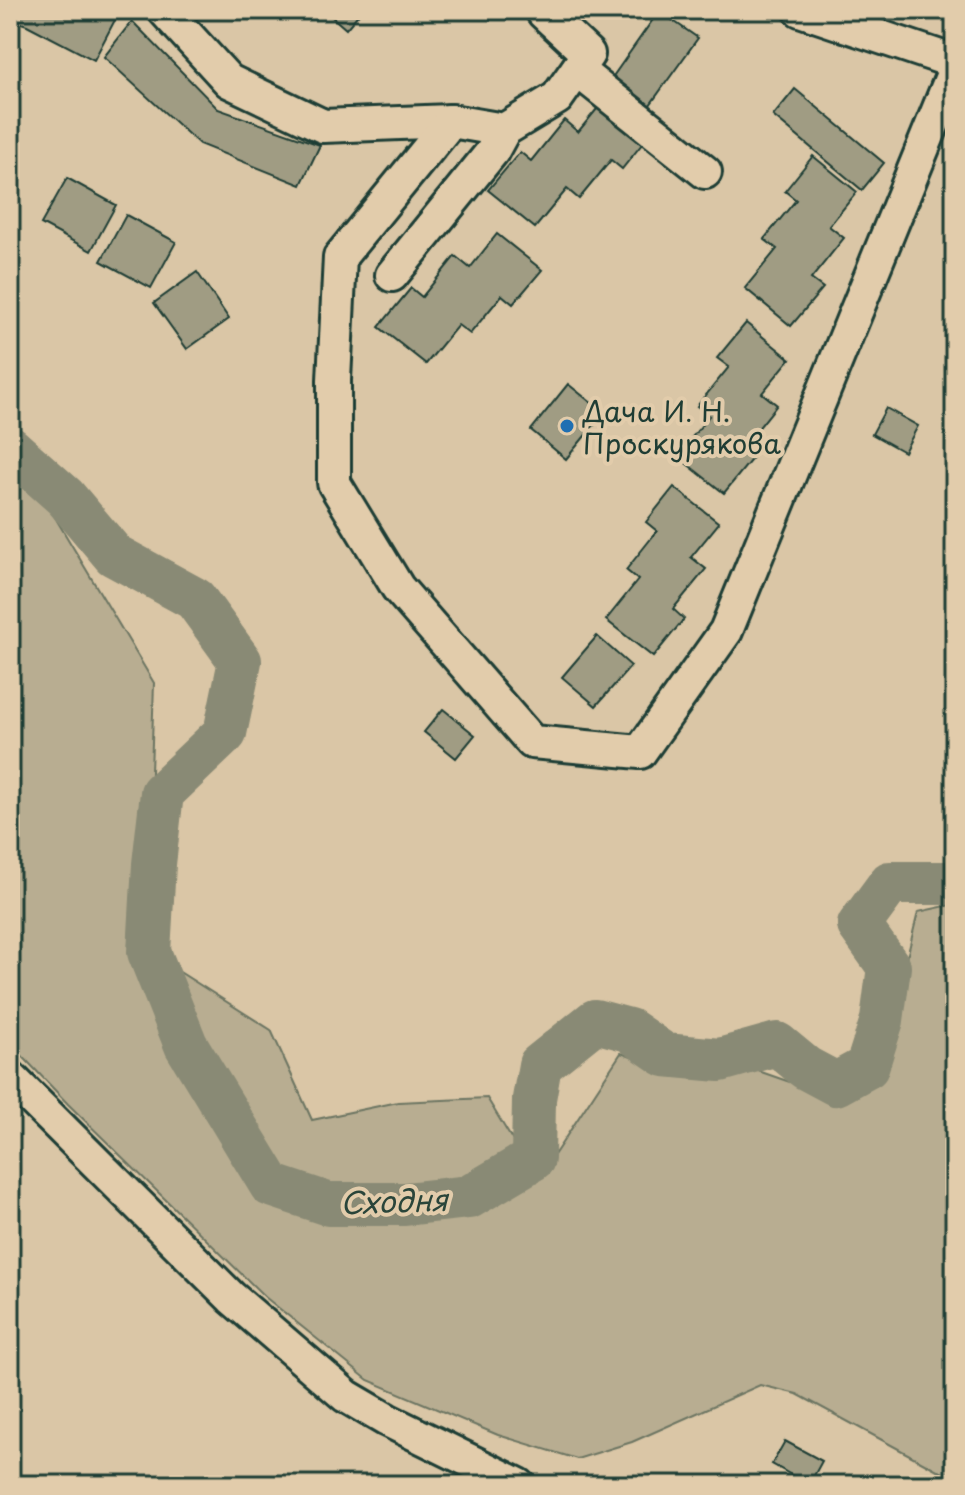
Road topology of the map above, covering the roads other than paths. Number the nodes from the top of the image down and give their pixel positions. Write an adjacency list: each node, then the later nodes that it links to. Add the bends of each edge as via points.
1 (164, 10): 7 (street, via 229,81 323,126)
2 (545, 10): 6 (street, via 588,54)
3 (800, 10): 4 (street)
4 (955, 62)
5 (955, 69): 7 (street, via 726,631 640,752 532,742 398,588 334,483 340,257)
6 (577, 70): 8 (street, via 557,98); 9 (street)
7 (451, 121): 8 (street)
8 (504, 130): 10 (street)
9 (705, 172)
10 (392, 275)
11 (10, 1077): 12 (street, via 232,1298 346,1396)
12 (519, 1485)

